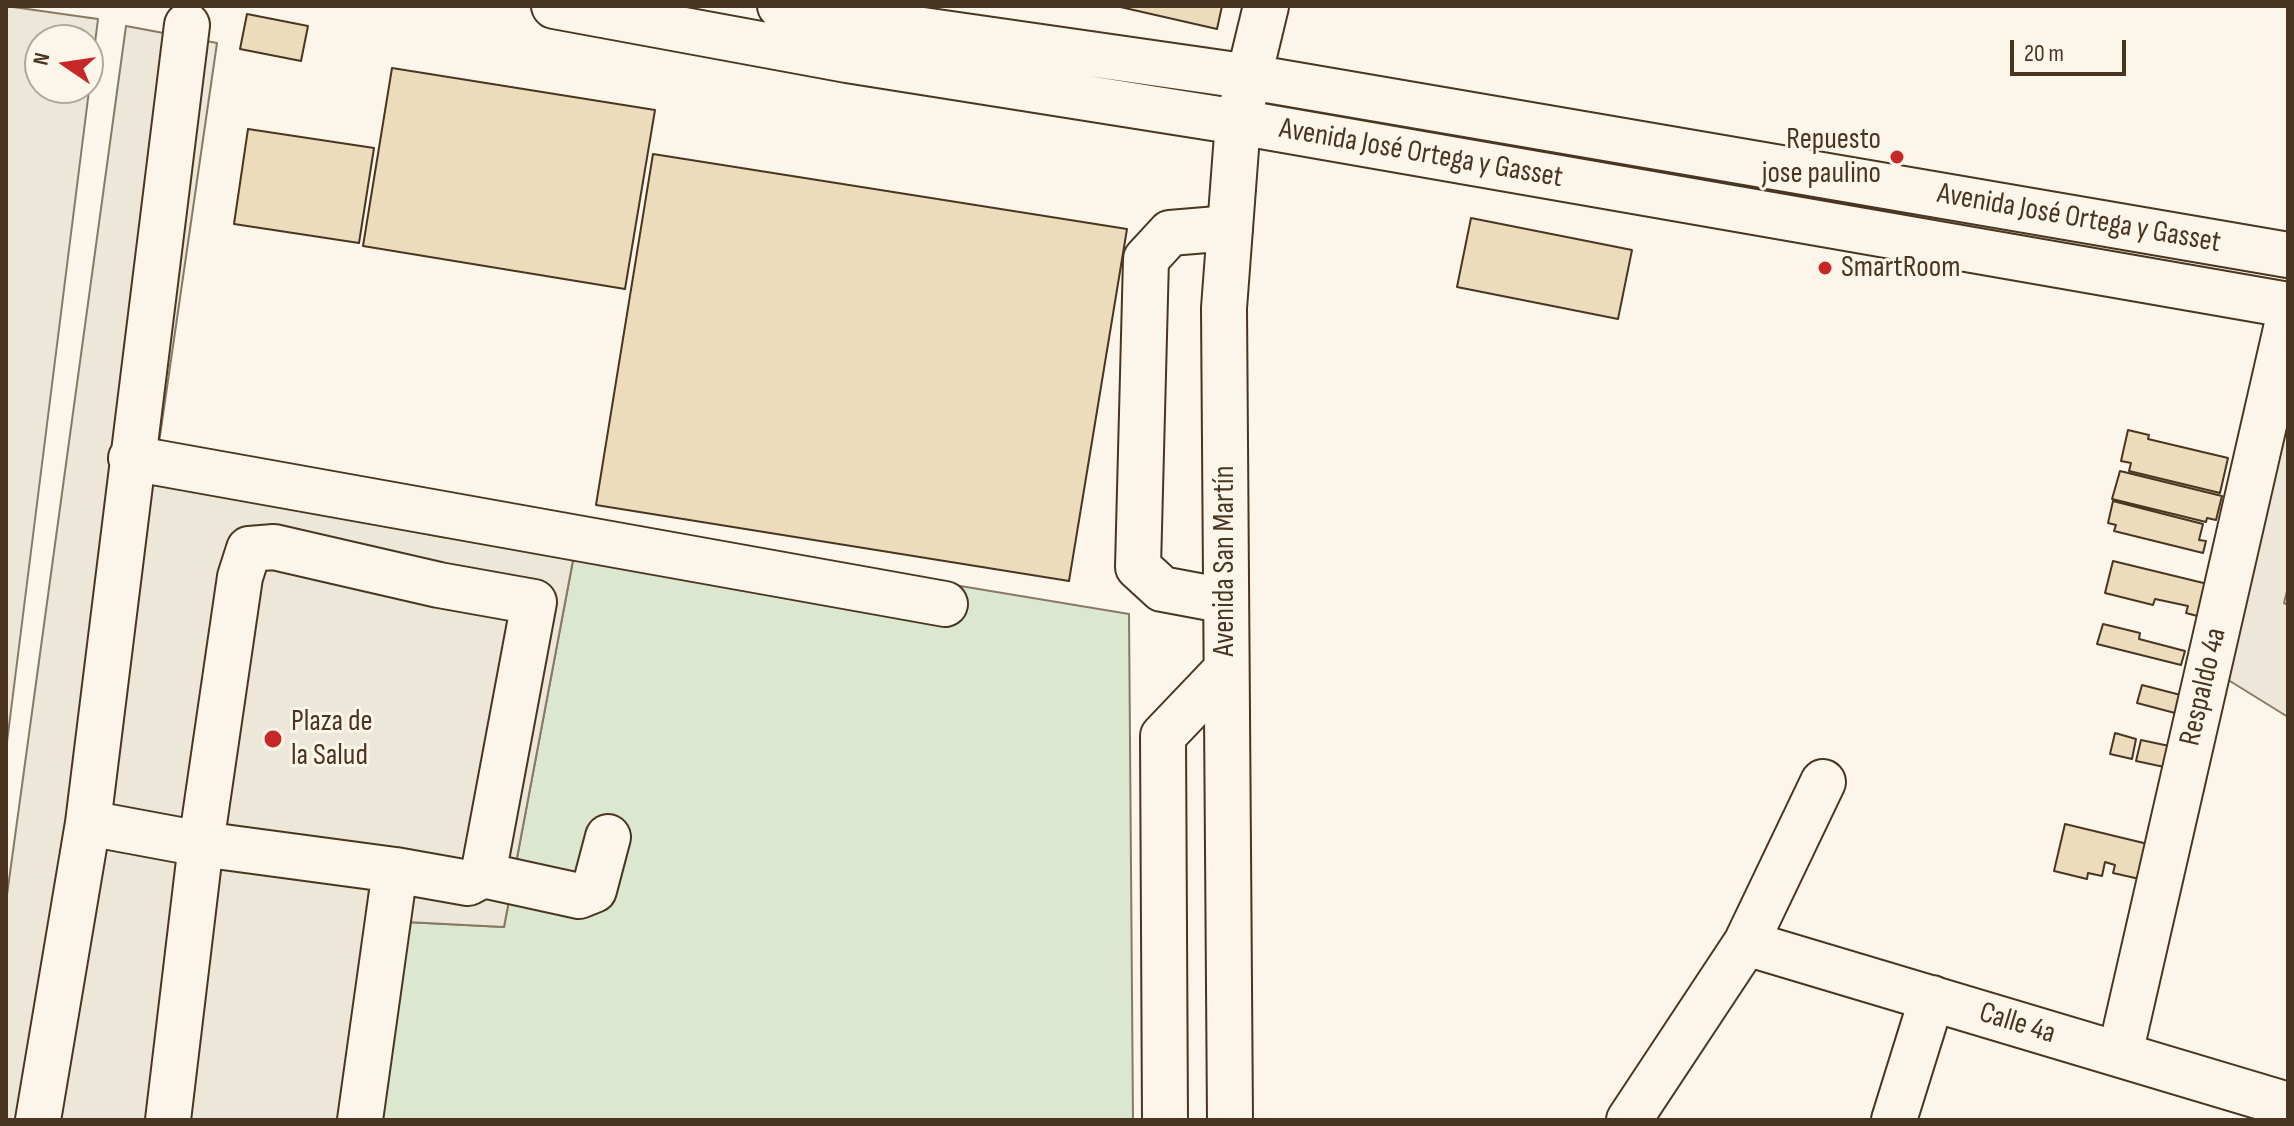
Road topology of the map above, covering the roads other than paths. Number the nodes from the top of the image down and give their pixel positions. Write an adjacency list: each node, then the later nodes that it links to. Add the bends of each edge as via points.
1 (554, 6): 5 (main road, Avenida José Ortega y Gasset)
2 (780, 6): 5 (main road, Avenida José Ortega y Gasset)
3 (1266, 6): 6 (main road, Avenida San Martín)
4 (187, 25): 12 (main road)
5 (852, 29): 6 (main road, Avenida José Ortega y Gasset); 7 (main road, Avenida José Ortega y Gasset)
6 (1250, 77): 7 (main road, Avenida San Martín); 9 (main road, Avenida José Ortega y Gasset)
7 (1238, 122): 8 (main road, Avenida San Martín); 10 (main road, Avenida José Ortega y Gasset)
8 (1230, 228): 13 (main road, Avenida San Martín, via 1224,308); 13 (main road, via 1170,233 1146,259 1138,567 1162,589)
9 (2288, 255)
10 (2288, 305)
11 (2288, 320): 24 (main road, Respaldo 4a)
12 (131, 458): 14 (main road); 17 (main road)
13 (1226, 601): 15 (main road, Avenida San Martín)
14 (945, 604)
15 (1225, 671): 29 (main road, via 1163,736); 30 (main road, Avenida San Martín)
16 (1823, 782): 22 (main road)
17 (88, 823): 19 (main road); 26 (main road)
18 (608, 837): 21 (main road, via 594,890 579,896)
19 (201, 844): 20 (main road); 21 (main road, via 240,577 249,549 274,547 534,602); 27 (main road)
20 (395, 870): 21 (main road, via 468,883); 28 (main road)
21 (483, 875)
22 (1746, 943): 23 (main road, Calle 4a); 31 (main road)
23 (1932, 998): 24 (main road, Calle 4a); 32 (main road)
24 (2120, 1054): 25 (main road, Calle 4a)
25 (2278, 1109)
26 (38, 1120)
27 (168, 1120)
28 (360, 1120)
29 (1165, 1120)
30 (1230, 1120)
31 (1629, 1120)
32 (1894, 1120)

